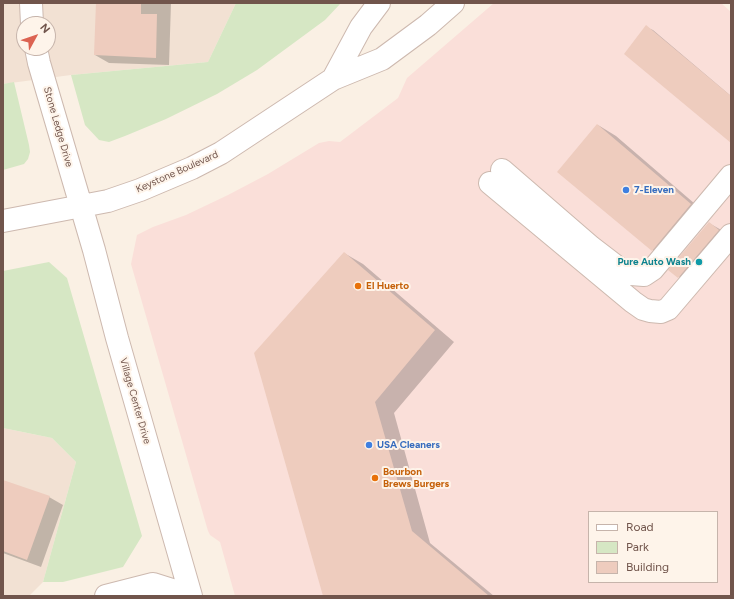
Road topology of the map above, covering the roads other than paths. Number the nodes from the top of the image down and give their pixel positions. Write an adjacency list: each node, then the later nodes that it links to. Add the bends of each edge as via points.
1 (31, 3): 4 (street)
2 (379, 3): 6 (street, Keystone Boulevard, via 361,27)
3 (453, 3): 6 (street, Keystone Boulevard, via 382,59)
4 (32, 16)
5 (38, 56): 8 (street, Stone Ledge Drive)
6 (333, 79): 8 (street, Keystone Boulevard, via 221,153 192,168 140,190)
7 (731, 176): 10 (street, via 654,269 644,274 630,274 621,270 496,177 627,297 650,311 661,312 668,309)
8 (81, 206): 9 (street, Keystone Boulevard); 12 (street, Village Center Drive)
9 (3, 221)
10 (731, 235)
11 (106, 596): 12 (street, via 152,584)
12 (191, 596)

